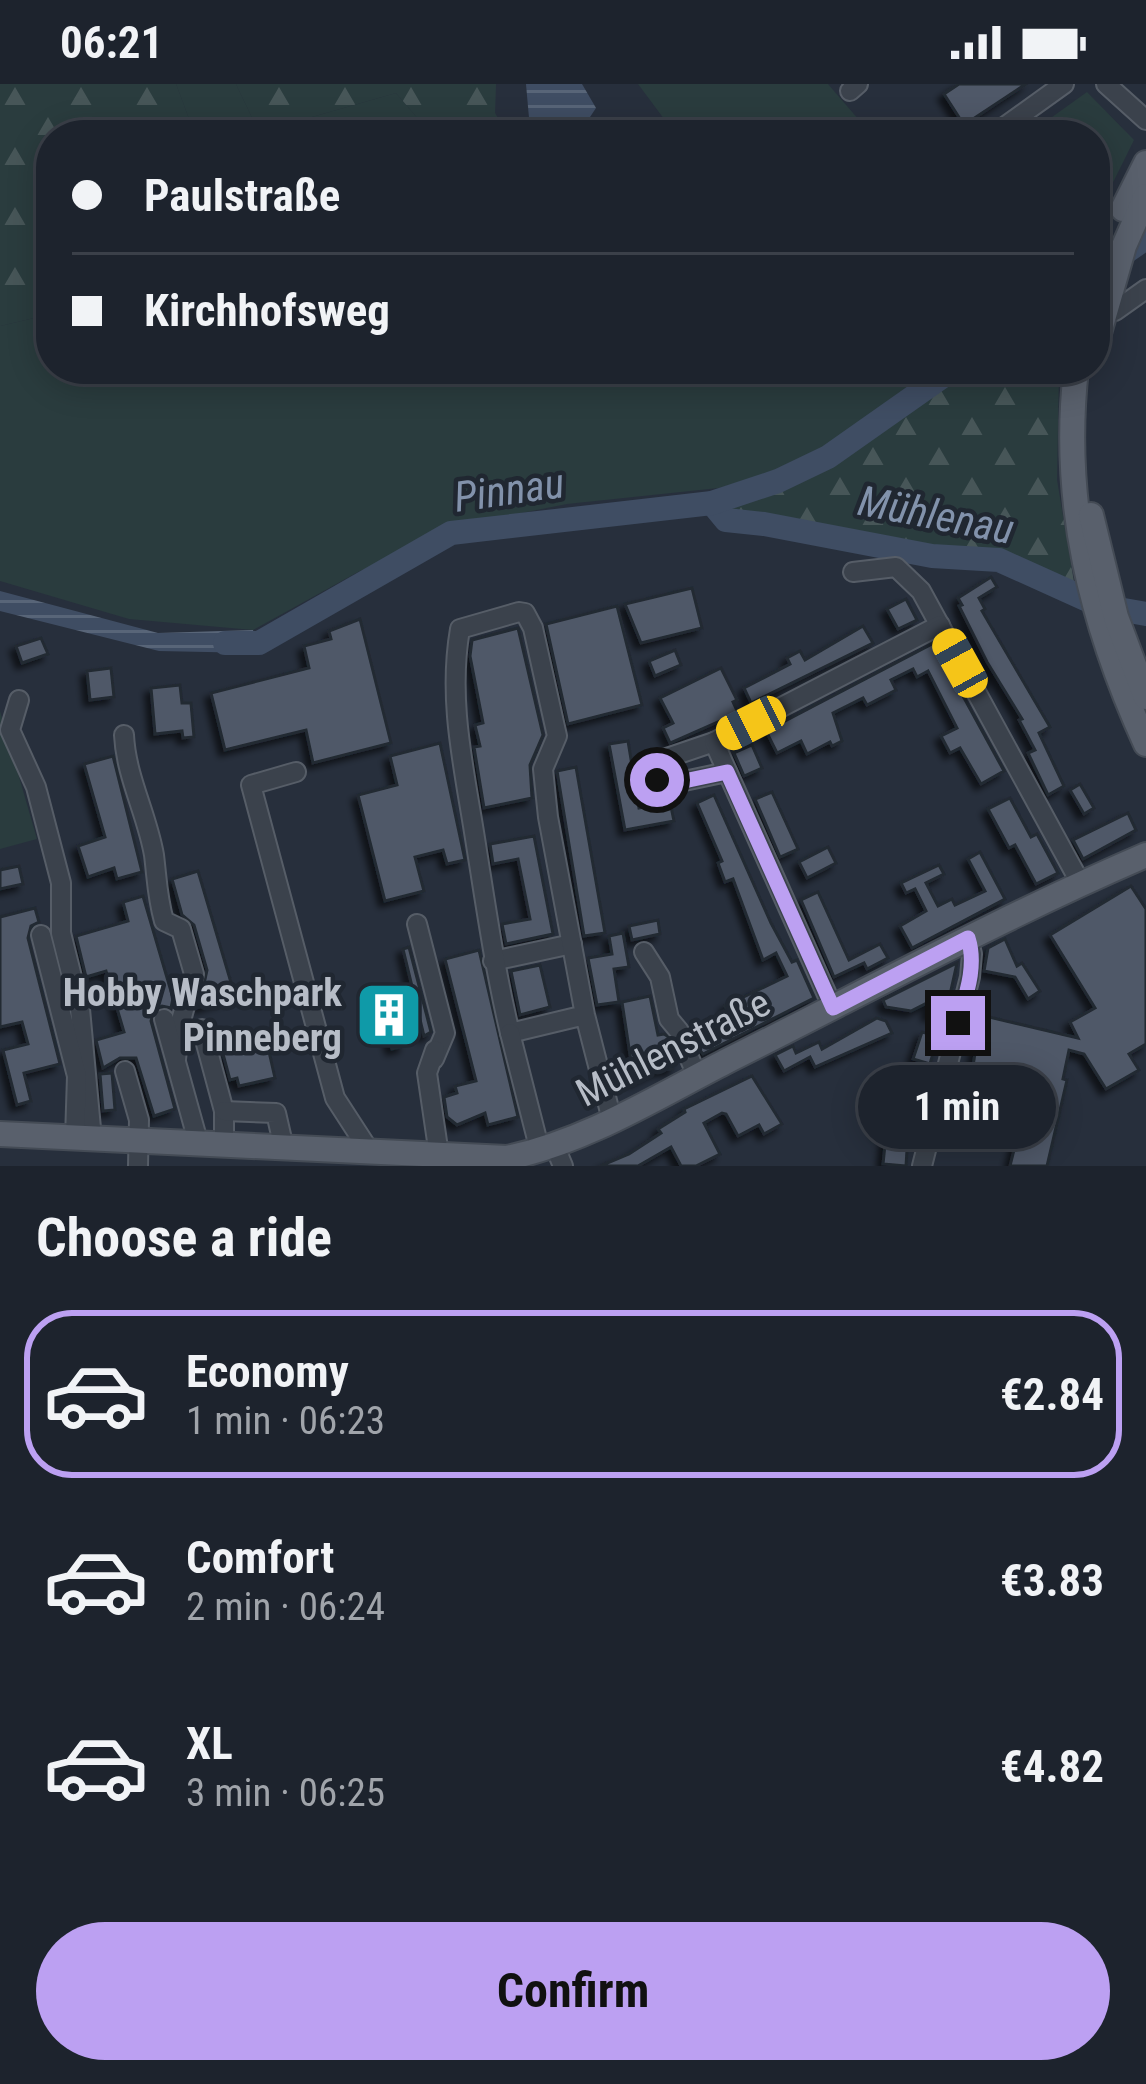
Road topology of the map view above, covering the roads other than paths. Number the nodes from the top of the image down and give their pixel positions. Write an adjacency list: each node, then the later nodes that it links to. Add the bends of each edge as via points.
1 (1064, 84): 3 (street)
2 (1106, 84): 4 (street)
3 (1015, 120)
4 (1146, 120)
5 (1146, 163): 7 (main road)
6 (1146, 196): 9 (main road)
7 (1110, 246)
8 (1146, 289): 10 (street)
9 (1110, 295)
10 (1115, 311)
11 (1075, 384): 15 (main road, via 1074,507 1082,561)
12 (1090, 384): 15 (main road, via 1088,499)
13 (853, 572): 14 (street, via 896,567)
14 (940, 625): 19 (street); 25 (street)
15 (1112, 637): 16 (main road); 20 (main road)
16 (1146, 697)
17 (19, 700): 46 (street, via 10,730 36,787 62,883 61,933 80,1009)
18 (124, 734): 40 (street, via 154,856 154,888 164,921 181,929 194,974)
19 (714, 742): 22 (street); 22 (street, via 661,760 654,773 665,785)
20 (1146, 744)
21 (296, 772): 49 (street, via 251,784 334,1098)
22 (727, 772): 32 (street)
23 (1146, 838): 25 (main road, Mühlenstraße)
24 (1146, 855): 25 (main road, Mühlenstraße)
25 (1081, 884): 28 (main road, Mühlenstraße)
26 (417, 924): 41 (street, via 445,1033)
27 (41, 935): 46 (street, via 77,1076)
28 (968, 938): 32 (main road, Mühlenstraße); 54 (street, via 970,977)
29 (572, 944): 31 (street); 31 (street, via 542,777 557,736 533,628 519,612 459,634 457,745); 33 (street)
30 (644, 952): 36 (street)
31 (493, 961): 37 (street)
32 (833, 1008): 44 (main road, Mühlenstraße, via 693,1066)
33 (585, 1015): 37 (street); 44 (street)
34 (164, 1018): 40 (street)
35 (202, 1029): 43 (street)
36 (679, 1031)
37 (510, 1033): 52 (street)
38 (433, 1034): 41 (street)
39 (414, 1053): 41 (street)
40 (176, 1058): 47 (street)
41 (431, 1066): 51 (street)
42 (125, 1071): 50 (street, via 139,1120)
43 (224, 1111): 47 (street); 48 (street, via 276,1113)
44 (612, 1120): 52 (main road, Mühlenstraße)
45 (0, 1134): 46 (main road, Mühlenstraße)
46 (83, 1139): 50 (main road, Mühlenstraße)
47 (212, 1145): 48 (main road, Mühlenstraße); 50 (main road, Mühlenstraße)
48 (284, 1148): 49 (main road, Mühlenstraße)
49 (370, 1152): 53 (main road, Mühlenstraße)
50 (138, 1154)
51 (440, 1154): 52 (main road, Mühlenstraße); 53 (main road, Mühlenstraße)
52 (553, 1155)
53 (413, 1160)
54 (922, 1166)

